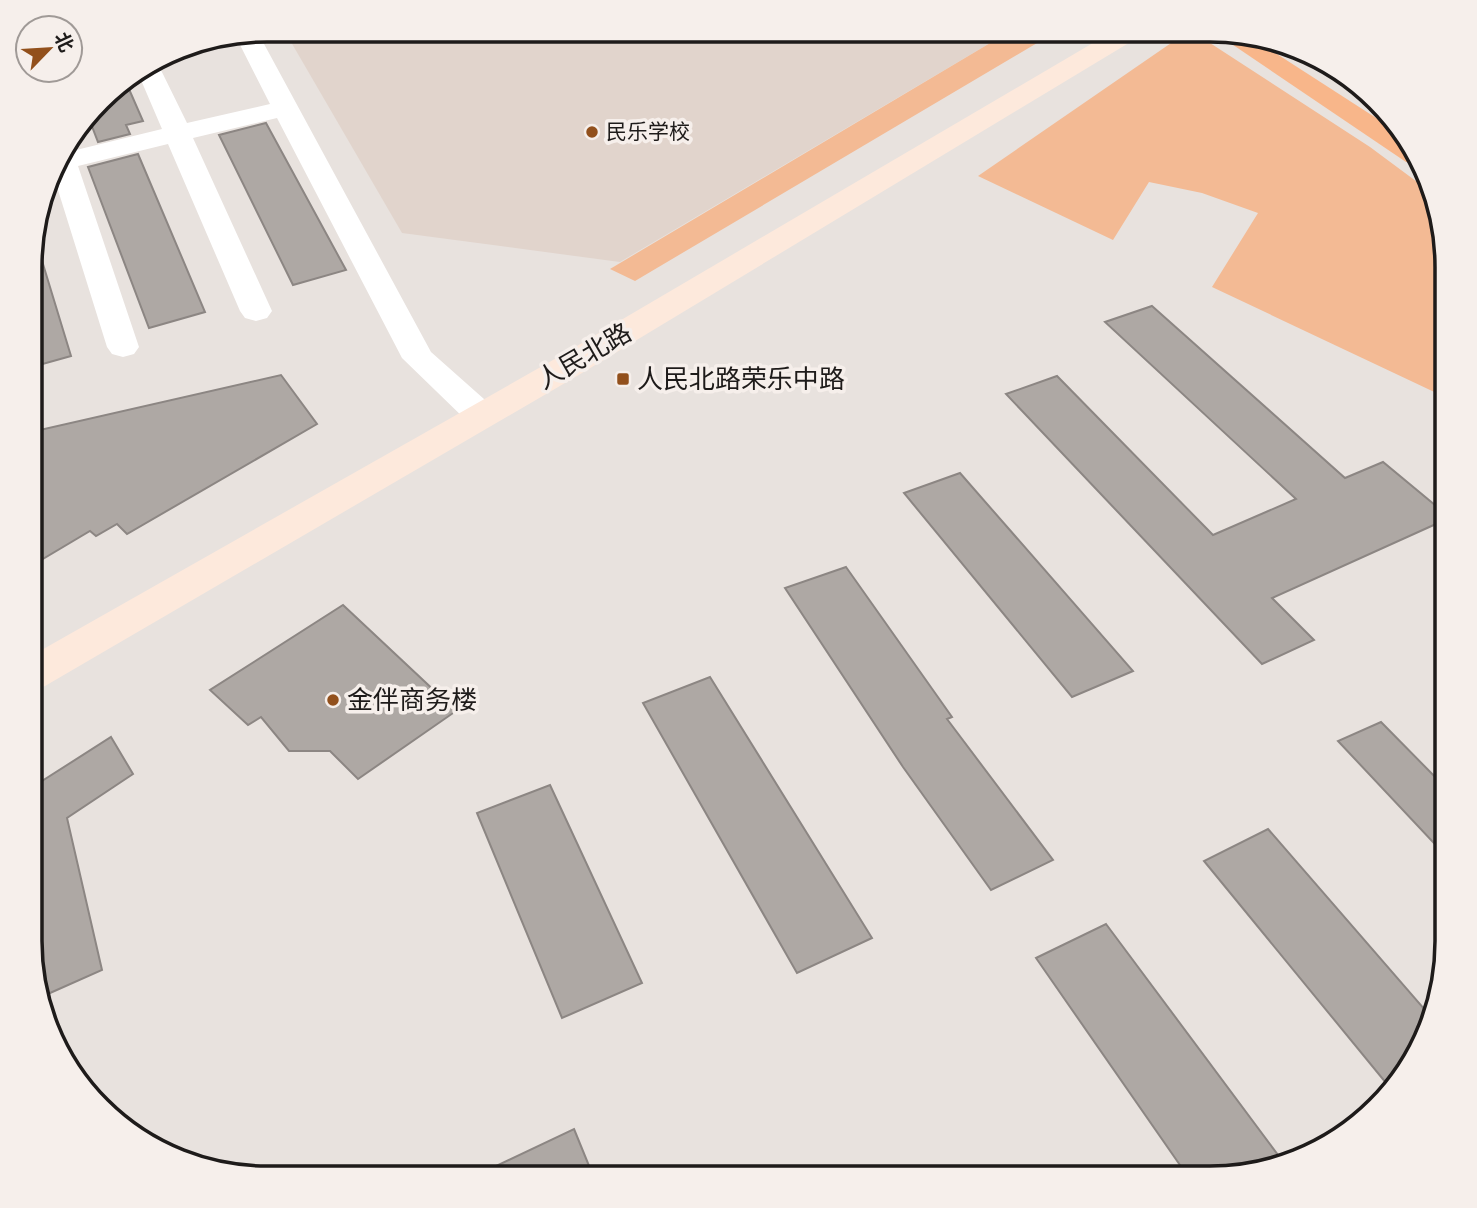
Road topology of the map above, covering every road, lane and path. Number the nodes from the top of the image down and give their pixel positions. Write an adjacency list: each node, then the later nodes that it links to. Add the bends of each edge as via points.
1 (1113, 42): 12 (main road, 人民北路)
2 (251, 43): 5 (street)
3 (1246, 45): 7 (highway)
4 (152, 73): 6 (street)
5 (285, 108): 6 (street); 12 (street, via 418,358)
6 (178, 134): 8 (street); 10 (street)
7 (1399, 145)
8 (71, 157)
9 (64, 170): 11 (street)
10 (256, 311)
11 (123, 347)
12 (481, 415): 13 (main road, 人民北路)
13 (42, 669)

